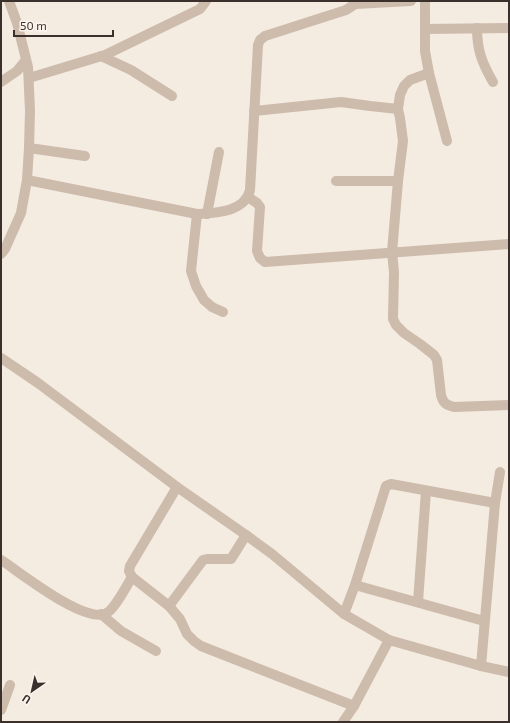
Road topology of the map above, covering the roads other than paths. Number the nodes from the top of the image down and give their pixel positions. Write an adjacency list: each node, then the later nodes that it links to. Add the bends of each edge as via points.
1 (9, 1): 10 (street, via 18,23)
2 (206, 1): 9 (street, via 200,9)
3 (411, 1): 5 (street)
4 (425, 1): 8 (street)
5 (355, 2): 17 (street, via 346,10 265,36 260,40)
6 (477, 28): 7 (street); 8 (street); 14 (street, via 477,42 483,66)
7 (509, 28)
8 (425, 29): 11 (street)
9 (101, 56): 12 (street); 15 (street, via 131,70)
10 (26, 60): 12 (street); 13 (street, via 17,71)
11 (429, 73): 16 (street, via 410,80 404,86); 18 (street)
12 (29, 78): 19 (street)
13 (1, 82)
14 (493, 82)
15 (172, 96)
16 (398, 109): 17 (street, via 341,102); 24 (street, via 403,141)
17 (254, 111): 25 (street)
18 (447, 141)
19 (29, 148): 21 (street); 22 (street)
20 (219, 152): 26 (street)
21 (86, 156)
22 (27, 180): 26 (street); 29 (street, via 21,213)
23 (336, 181): 24 (street)
24 (398, 181): 28 (street)
25 (248, 197): 26 (street, via 236,207); 28 (street, via 260,207 257,251 265,262)
26 (202, 214): 30 (street, via 191,271 204,300)
27 (509, 244): 28 (street)
28 (392, 252): 32 (street, via 393,319 399,329 429,350 437,360 442,401 454,407)
29 (1, 254)
30 (223, 312)
31 (1, 358): 34 (street)
32 (509, 405)
33 (500, 472): 36 (street)
34 (177, 487): 37 (street); 39 (street, via 130,566)
35 (426, 491): 36 (street); 40 (street, via 391,484 386,486); 41 (street)
36 (494, 503): 45 (street)
37 (246, 535): 42 (street, via 230,559 203,560); 44 (street)
38 (1, 560): 43 (street, via 64,603 83,611)
39 (132, 577): 42 (street); 43 (street, via 112,608)
40 (355, 586): 41 (street); 44 (street)
41 (418, 602): 45 (street)
42 (169, 606): 51 (street, via 180,619 187,634 202,646)
43 (101, 614): 47 (street, via 121,631)
44 (344, 614): 46 (street)
45 (484, 621): 48 (street)
46 (389, 640): 48 (street); 51 (street)
47 (156, 651)
48 (481, 666): 49 (street)
49 (509, 672)
50 (10, 685): 52 (street)
51 (354, 706): 53 (street)
52 (1, 710)
53 (343, 722)

